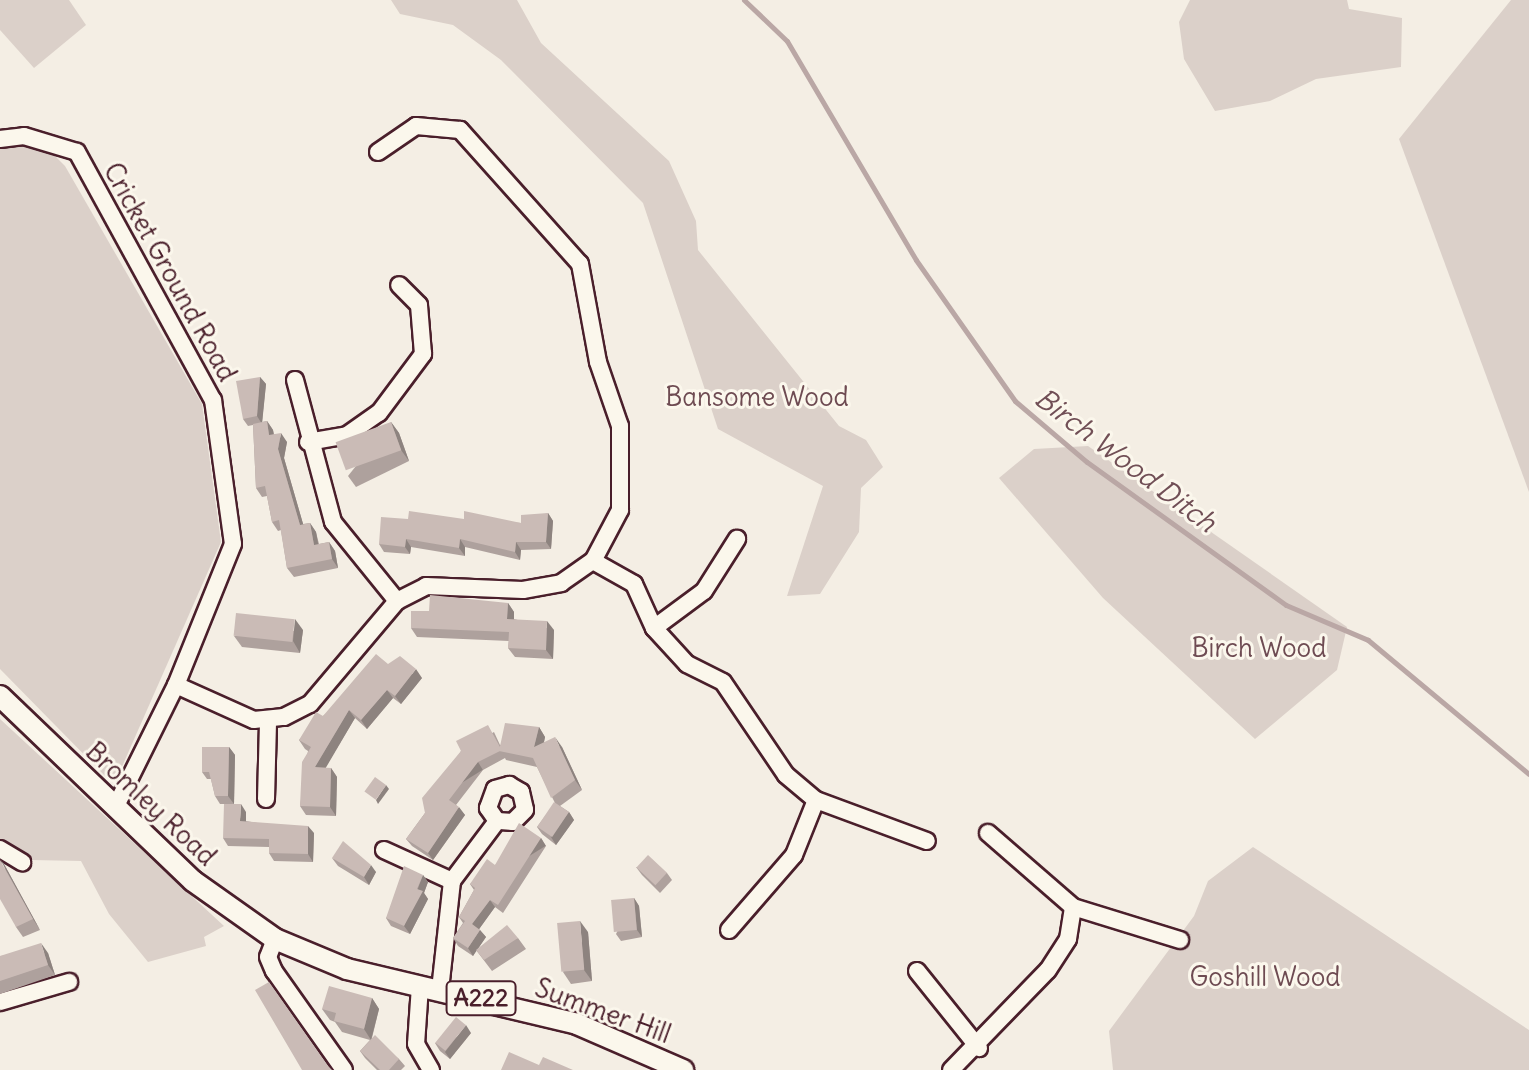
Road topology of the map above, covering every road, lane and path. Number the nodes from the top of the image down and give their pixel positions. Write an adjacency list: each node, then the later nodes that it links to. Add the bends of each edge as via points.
1 (0, 139): 10 (street, Cricket Ground Road, via 24,136 77,152 213,400 233,544)
2 (378, 152): 7 (street, via 416,126 460,130 580,264 598,362 620,426 620,510)
3 (399, 285): 5 (street, via 419,305 423,354 379,413 347,435)
4 (295, 380): 5 (street)
5 (308, 442): 8 (street, via 333,522)
6 (737, 539): 9 (street, via 704,591)
7 (593, 561): 8 (street, via 561,583 523,590 426,586); 9 (street, via 634,584)
8 (397, 601): 12 (street, via 310,704)
9 (654, 628): 14 (street, via 687,664 723,682 786,775)
10 (176, 685): 12 (street); 15 (street, Cricket Ground Road)
11 (0, 696): 15 (main road, Bromley Road / A222)
12 (268, 721): 13 (street)
13 (266, 799)
14 (816, 800): 18 (street); 24 (street, via 794,855)
15 (116, 806): 25 (main road, Bromley Road / A222, via 193,881)
16 (497, 821): 22 (street)
17 (988, 833): 23 (street)
18 (927, 841)
19 (0, 849): 21 (street)
20 (384, 850): 22 (street)
21 (22, 862)
22 (452, 881): 29 (street)
23 (1073, 907): 26 (street); 31 (street, via 1068,939 1048,970)
24 (729, 930)
25 (275, 939): 29 (main road, Summer Hill / A222, via 347,969); 32 (street, via 268,957 274,971)
26 (1180, 940)
27 (917, 971): 31 (street)
28 (69, 982): 30 (street)
29 (430, 988): 33 (street, via 416,1044); 34 (main road, Summer Hill / A222, via 577,1024)
30 (0, 1002)
31 (979, 1048): 35 (street)
32 (344, 1070)
33 (431, 1070)
34 (683, 1070)
35 (951, 1070)

